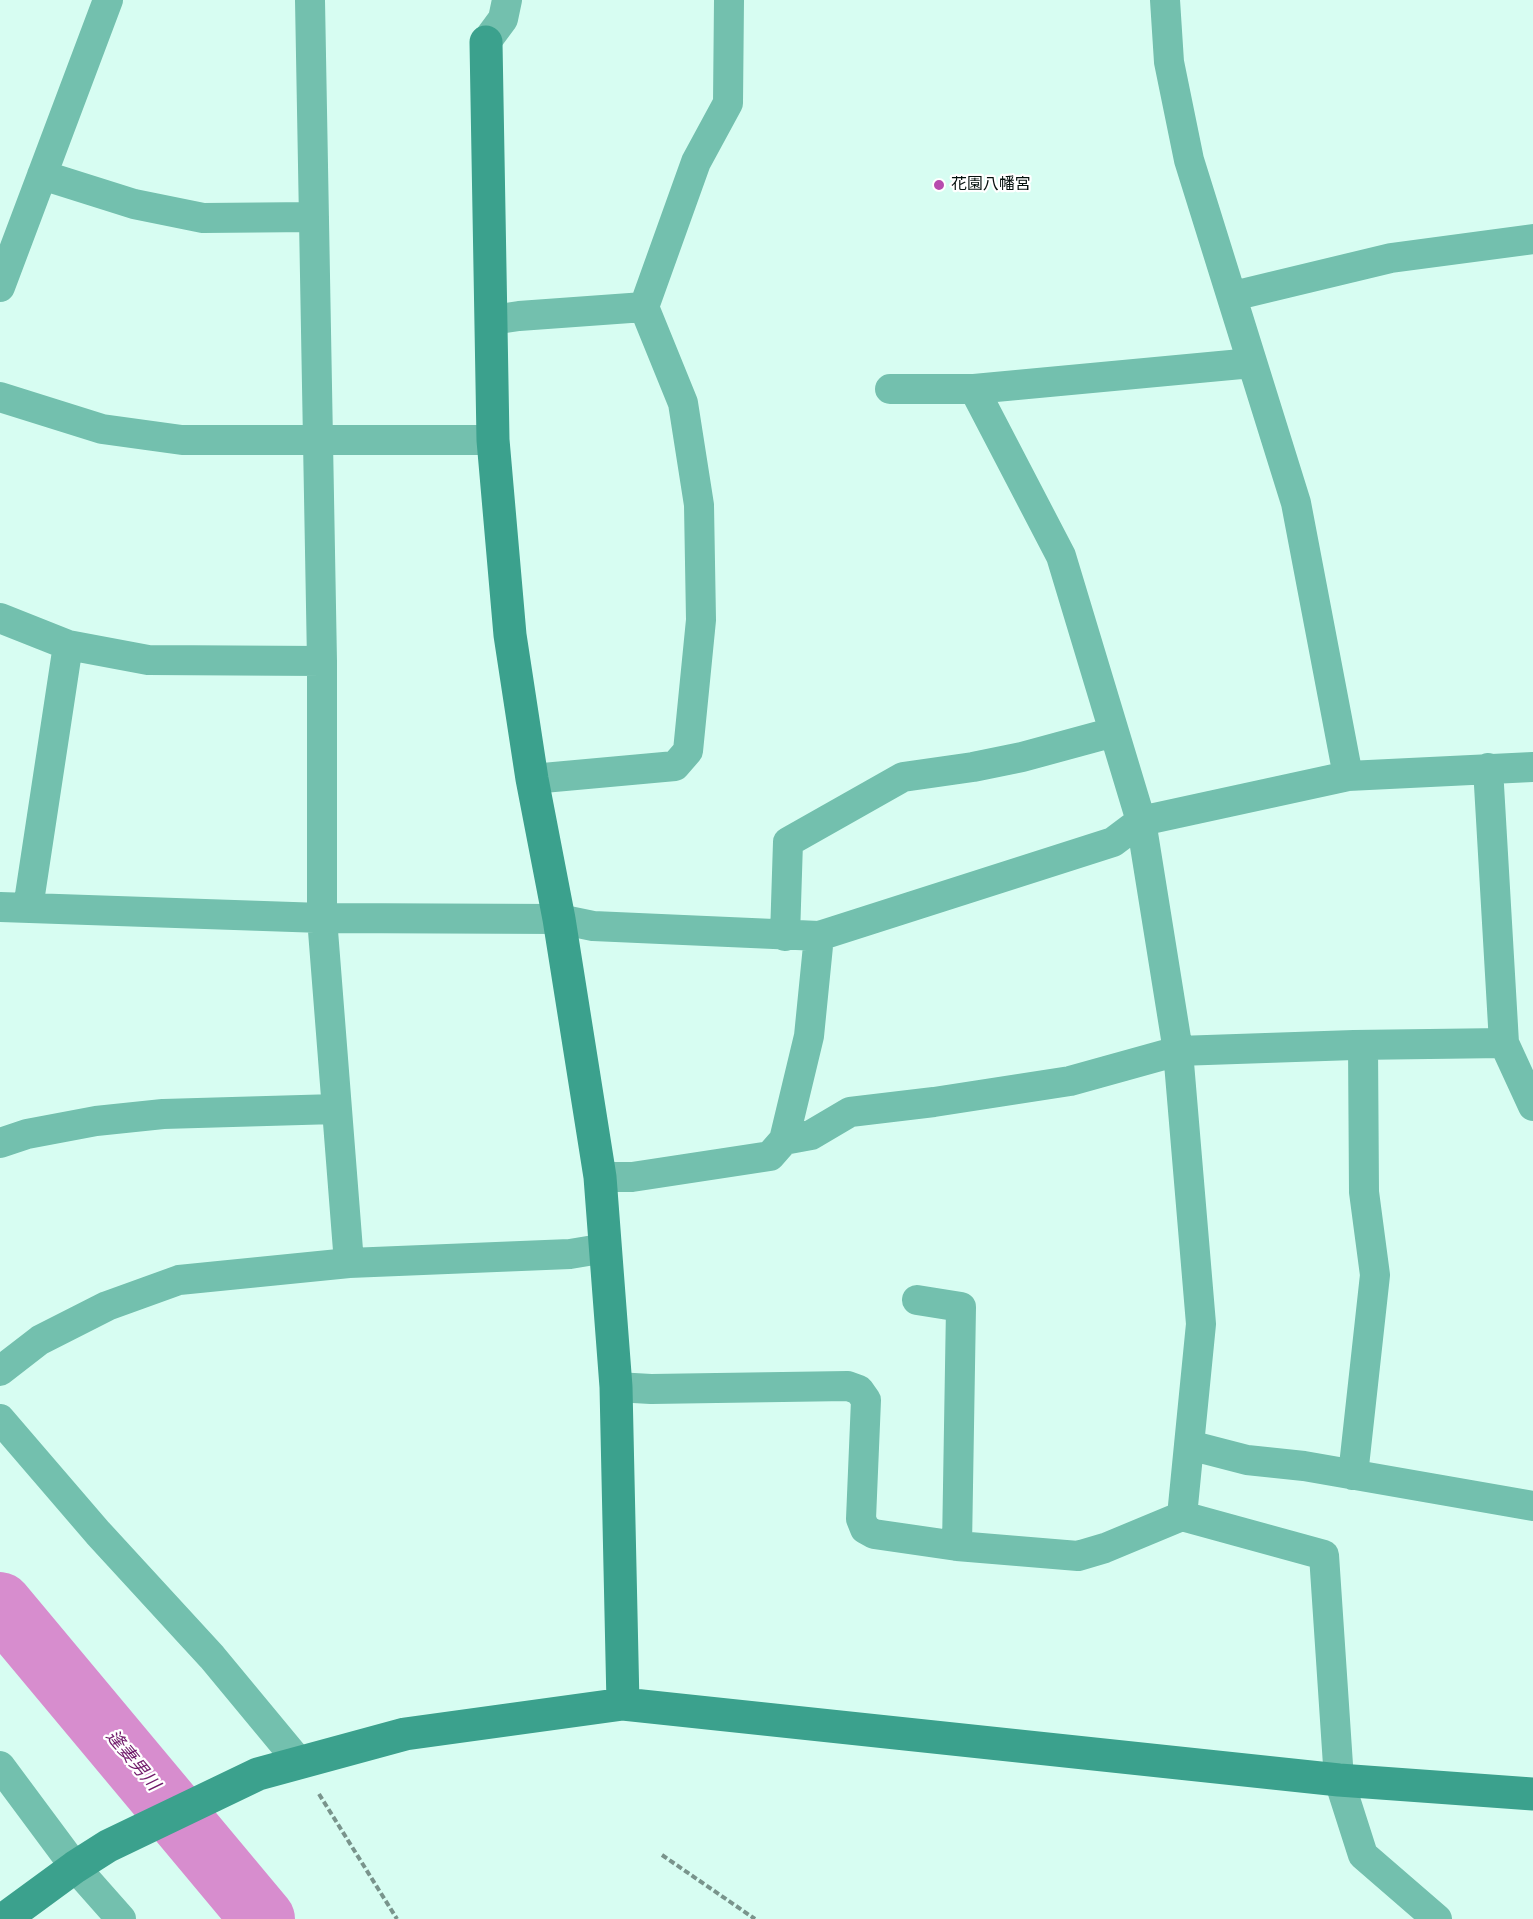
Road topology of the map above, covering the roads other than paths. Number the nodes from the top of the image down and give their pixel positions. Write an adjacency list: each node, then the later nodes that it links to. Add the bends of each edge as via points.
1 (108, 0): 8 (street)
2 (310, 0): 9 (street)
3 (485, 0): 7 (street)
4 (507, 0): 7 (street, via 503,19)
5 (729, 0): 13 (street, via 728,103 696,162)
6 (1165, 0): 12 (street, via 1169,63 1189,160)
7 (486, 42): 14 (street)
8 (42, 175): 9 (street, via 134,204 203,218); 11 (street)
9 (314, 217): 19 (street)
10 (1533, 239): 12 (street, via 1391,258)
11 (0, 287)
12 (1233, 296): 15 (street)
13 (644, 307): 14 (street); 28 (street, via 683,404 699,505 701,621 688,751 675,766)
14 (492, 320): 20 (street)
15 (1252, 363): 17 (street); 27 (street, via 1296,503)
16 (890, 389): 17 (street)
17 (974, 389): 24 (street, via 1061,556)
18 (0, 397): 19 (street, via 113,431 182,440)
19 (318, 440): 20 (street); 23 (street)
20 (493, 440): 28 (street, via 510,635)
21 (0, 618): 22 (street)
22 (68, 645): 23 (street, via 148,660); 30 (street)
23 (322, 660): 31 (street)
24 (1114, 732): 29 (street); 33 (street, via 1022,757 903,777 788,842)
25 (1533, 767): 26 (street)
26 (1488, 768): 27 (street); 35 (street)
27 (1348, 776): 29 (street)
28 (532, 779): 32 (street)
29 (1141, 821): 34 (street, via 1113,842); 37 (street)
30 (14, 908): 31 (street)
31 (322, 918): 32 (street); 39 (street)
32 (559, 918): 33 (street, via 593,926); 42 (street)
33 (785, 936): 34 (street)
34 (819, 936): 40 (street, via 809,1036)
35 (1504, 1043): 36 (street); 38 (street)
36 (1363, 1045): 37 (street); 50 (street, via 1364,1192 1375,1275)
37 (1178, 1051): 40 (street, via 1070,1081 850,1112 811,1135); 49 (street, via 1201,1324)
38 (1533, 1106)
39 (336, 1109): 41 (street, via 163,1114 96,1121); 44 (street)
40 (784, 1140): 42 (street, via 770,1156 632,1177)
41 (0, 1143)
42 (600, 1177): 43 (street)
43 (606, 1248): 44 (street, via 570,1254); 47 (street)
44 (349, 1263): 46 (street, via 179,1280 107,1306 40,1340)
45 (917, 1300): 53 (street, via 961,1307)
46 (0, 1371)
47 (616, 1387): 53 (street, via 848,1386 860,1390 866,1400 861,1519 865,1529 874,1534); 54 (street)
48 (0, 1419): 55 (street, via 212,1657)
49 (1190, 1445): 50 (street, via 1246,1460); 52 (street)
50 (1353, 1475): 51 (street)
51 (1533, 1506)
52 (1182, 1516): 53 (street, via 1078,1556); 57 (street, via 1324,1555)
53 (957, 1546)
54 (623, 1704): 55 (street, via 405,1734); 57 (street)
55 (299, 1762): 59 (street, via 258,1774 108,1846)
56 (0, 1766): 59 (street)
57 (1339, 1780): 58 (street); 62 (street, via 1363,1855)
58 (1533, 1794)
59 (75, 1867): 60 (street); 61 (street)
60 (4, 1919)
61 (121, 1919)
62 (1437, 1919)

